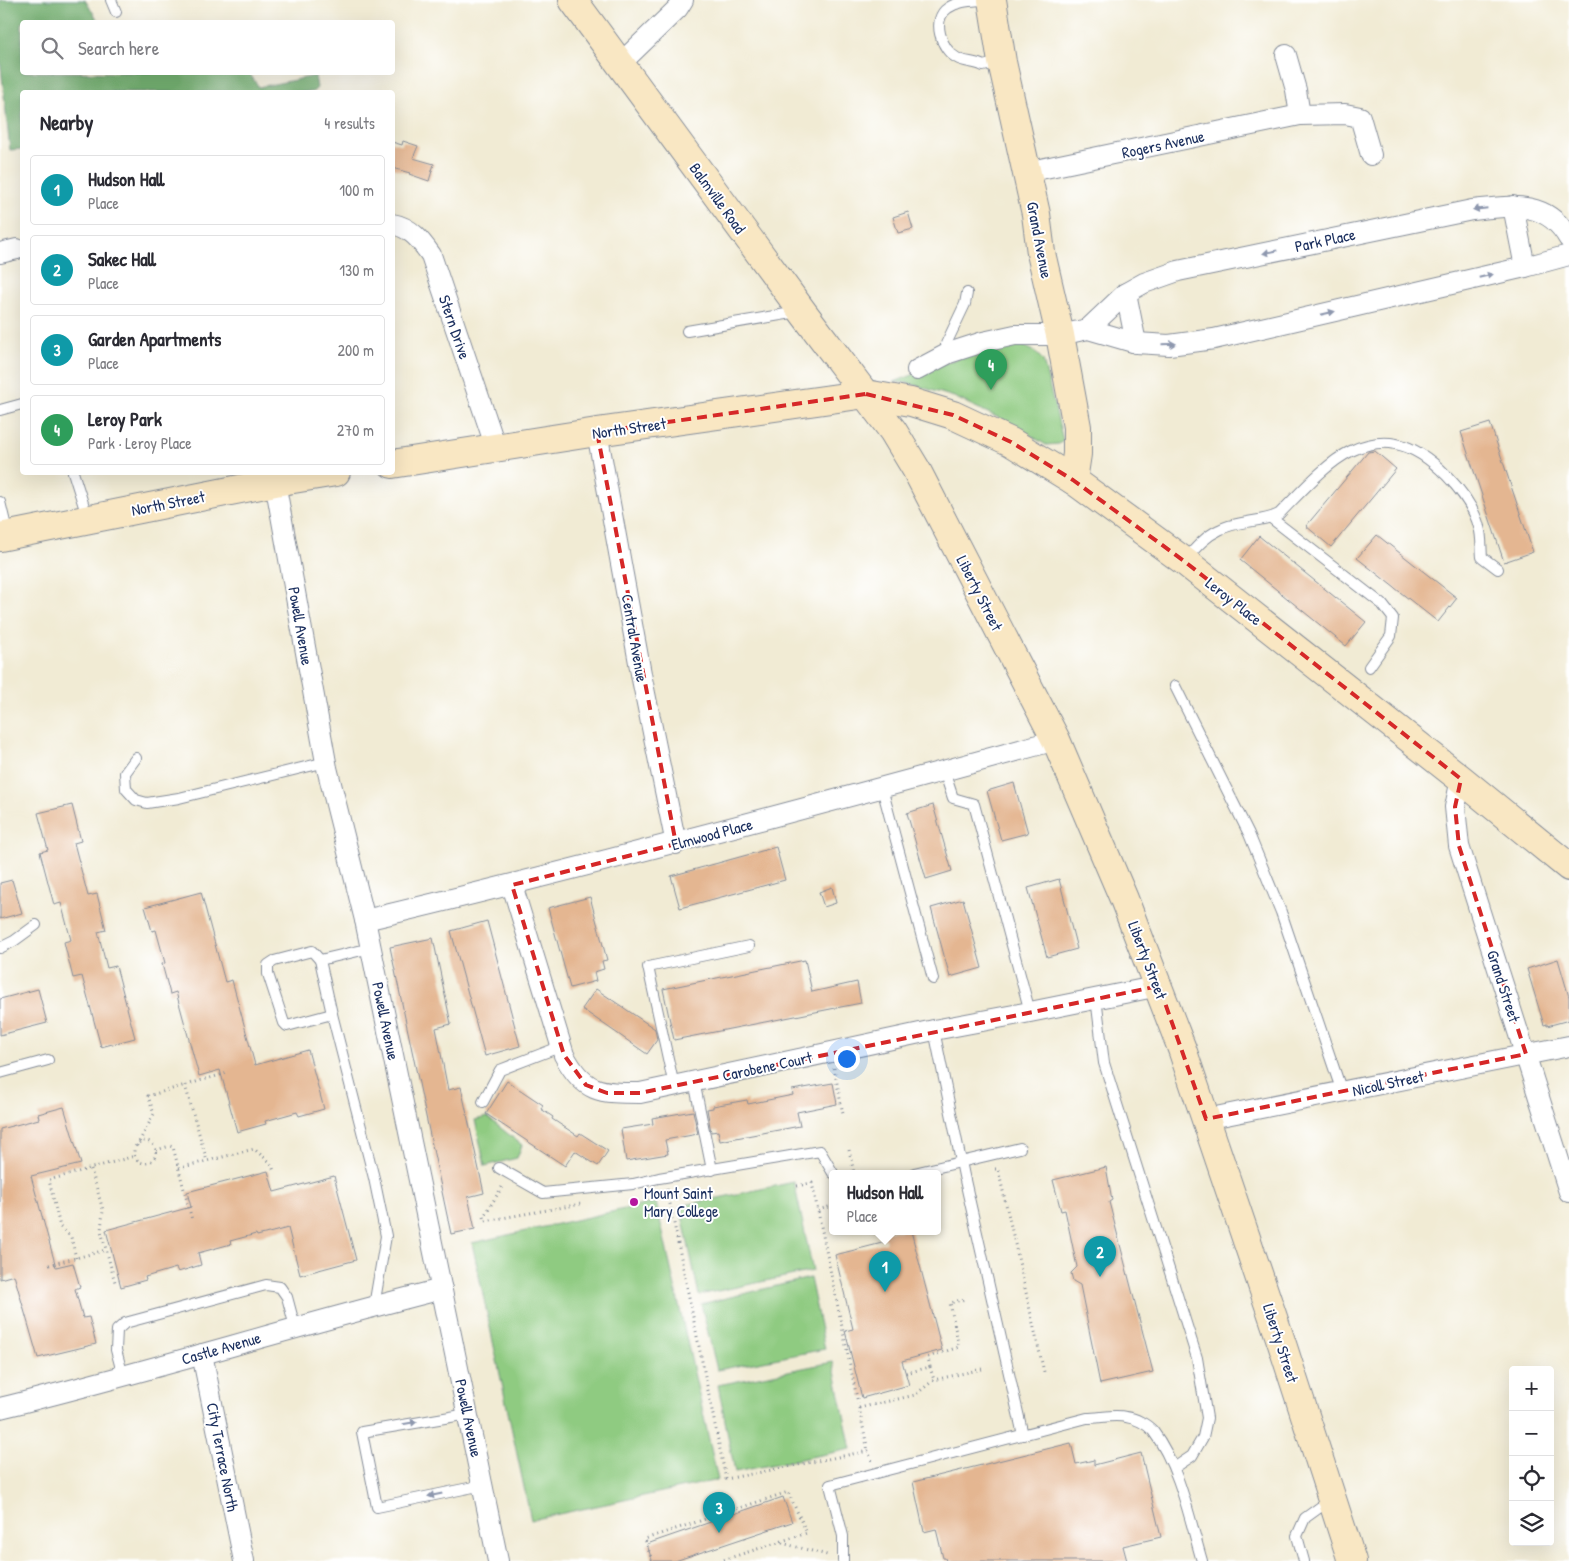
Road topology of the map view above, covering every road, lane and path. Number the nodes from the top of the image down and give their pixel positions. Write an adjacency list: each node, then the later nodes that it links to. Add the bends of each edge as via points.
1 (111, 0): 6 (lane)
2 (573, 0): 9 (street, Balmville Road)
3 (683, 0): 9 (street)
4 (982, 0): 8 (lane, via 961,2 947,8 940,17 942,39 957,59 983,66)
5 (992, 0): 8 (street, Grand Avenue)
6 (116, 12)
7 (1286, 55): 10 (street)
8 (1002, 62): 12 (street, Grand Avenue)
9 (620, 64): 20 (street, Balmville Road)
10 (1300, 116): 11 (street, Rogers Avenue, via 1345,114 1360,117); 12 (street, Rogers Avenue)
11 (1371, 155)
12 (1026, 172): 23 (street, Grand Avenue)
13 (1513, 206): 15 (street, Park Place, via 1542,212 1556,221); 17 (street); 19 (street, Park Place, one-way to 19, via 1472,210 1178,271)
14 (395, 224): 31 (street, Stern Drive, via 417,236 431,255)
15 (1569, 239)
16 (1569, 255): 17 (street)
17 (1526, 267): 24 (street, one-way to 17, via 1170,345 1214,339)
18 (967, 293): 25 (lane, via 946,344)
19 (1126, 293): 21 (street, Park Place); 24 (street)
20 (802, 311): 22 (lane); 27 (street, Balmville Road)
21 (1088, 329): 23 (street); 24 (street)
22 (688, 331)
23 (1060, 335): 25 (street, via 1015,334); 35 (street, Grand Avenue, via 1076,426 1077,454)
24 (1136, 343)
25 (949, 353): 26 (street)
26 (917, 370)
27 (866, 394): 30 (street, North Street); 35 (street, Leroy Place, via 911,402 953,415 1011,442); 45 (street, Liberty Street, via 916,469)
28 (20, 405): 29 (lane)
29 (0, 410)
30 (598, 432): 31 (street, North Street); 51 (street, Central Avenue, via 642,679)
31 (496, 448): 32 (street, North Street)
32 (395, 464)
33 (74, 475): 39 (lane)
34 (318, 475): 36 (street, North Street)
35 (1073, 480): 41 (street, Leroy Place)
36 (275, 482): 39 (street, North Street); 47 (street, Powell Avenue)
37 (0, 502): 40 (lane)
38 (1271, 518): 41 (lane, via 1220,529 1202,540); 42 (lane, via 1334,461 1351,451 1376,444 1396,444 1422,455 1452,481 1468,501 1480,527 1482,558); 43 (lane, via 1382,604 1393,618 1391,636)
39 (88, 520): 40 (street, North Street)
40 (4, 536)
41 (1184, 561): 49 (street, Leroy Place)
42 (1498, 569)
43 (1369, 667)
44 (1175, 686): 75 (lane, via 1249,834 1281,912)
45 (1056, 740): 48 (street, Elmwood Place); 61 (street, Liberty Street)
46 (136, 758): 47 (lane, via 125,773 126,789 136,800 147,803)
47 (326, 762): 54 (street, Powell Avenue)
48 (944, 771): 50 (street, Elmwood Place); 63 (lane, via 953,798 974,804)
49 (1461, 779): 52 (street, Leroy Place); 68 (street, Grand Street, via 1455,807 1459,846)
50 (882, 788): 51 (street, Elmwood Place); 60 (lane)
51 (676, 844): 53 (street, Elmwood Place)
52 (1569, 867)
53 (512, 885): 54 (street, Elmwood Place); 66 (street, Carobene Court)
54 (365, 920): 58 (street, Powell Avenue)
55 (36, 925): 57 (lane)
56 (749, 946): 73 (lane, via 648,967)
57 (0, 948)
58 (371, 948): 59 (lane); 105 (street, Powell Avenue)
59 (320, 960): 64 (lane); 64 (lane, via 312,951 274,961 268,966 268,974 287,1026)
60 (932, 979)
61 (1158, 986): 62 (street, Carobene Court); 78 (street, Liberty Street)
62 (1096, 998): 63 (street, Carobene Court); 122 (lane, via 1104,1063 1197,1358 1207,1418 1203,1437 1192,1456)
63 (1030, 1012): 65 (street, Carobene Court)
64 (332, 1014): 107 (lane, via 386,1236)
65 (934, 1030): 73 (street, Carobene Court); 85 (lane)
66 (562, 1046): 73 (street, Carobene Court, via 572,1070 586,1085 607,1093 640,1093); 76 (lane, via 500,1070)
67 (1569, 1046): 68 (street, Nicoll Street)
68 (1526, 1054): 75 (street, Nicoll Street); 97 (street, Grand Street)
69 (48, 1060): 71 (lane)
70 (834, 1066): 77 (path)
71 (0, 1073)
72 (227, 1073): 74 (path)
73 (684, 1083): 89 (lane)
74 (185, 1085): 79 (path, via 148,1096 154,1114); 84 (path)
75 (1342, 1092): 78 (street, Nicoll Street)
76 (484, 1102)
77 (843, 1114)
78 (1206, 1119): 124 (street, Liberty Street)
79 (137, 1146): 81 (path, via 146,1142); 83 (path)
80 (1020, 1148): 85 (lane)
81 (156, 1150): 83 (path, via 153,1160 146,1163); 86 (path, via 173,1147)
82 (849, 1150): 91 (path)
83 (135, 1156): 88 (path)
84 (207, 1161): 86 (path); 93 (path, via 254,1149 271,1163)
85 (962, 1163): 92 (lane); 94 (lane)
86 (179, 1168): 100 (path)
87 (499, 1168): 89 (lane, via 543,1193 633,1184)
88 (92, 1169): 101 (path, via 103,1210 101,1231); 102 (path, via 49,1180 60,1227 71,1237)
89 (712, 1170): 90 (lane, via 820,1151)
90 (831, 1170)
91 (853, 1170)
92 (928, 1170)
93 (274, 1171)
94 (964, 1176): 112 (path, via 998,1169); 119 (lane)
95 (797, 1186): 99 (path, via 812,1183)
96 (667, 1188): 120 (path, via 726,1479)
97 (1569, 1192)
98 (829, 1207): 99 (path)
99 (818, 1210): 117 (path)
100 (192, 1220)
101 (106, 1250): 102 (path); 104 (path)
102 (76, 1258): 103 (path)
103 (49, 1265)
104 (115, 1282)
105 (442, 1289): 107 (street, Castle Avenue); 118 (street, Powell Avenue)
106 (965, 1299): 110 (path, via 950,1303 959,1347 928,1357)
107 (374, 1306): 108 (street, Castle Avenue)
108 (295, 1327): 109 (street, Castle Avenue); 114 (lane, via 287,1297 280,1287 266,1284 125,1323 118,1330 116,1350)
109 (202, 1354): 114 (street, Castle Avenue); 127 (street, City Terrace North)
110 (930, 1367): 113 (path); 115 (path)
111 (982, 1369): 115 (path)
112 (1044, 1372)
113 (906, 1373)
114 (123, 1376): 116 (street, Castle Avenue)
115 (934, 1380): 117 (path, via 915,1395)
116 (0, 1408)
117 (859, 1408): 120 (path)
118 (468, 1414): 123 (street, Powell Avenue); 123 (lane, one-way to 118, via 377,1507 362,1432)
119 (1024, 1435): 122 (lane, via 1087,1418 1126,1417 1152,1430); 131 (lane, via 830,1485 843,1536)
120 (868, 1451): 121 (path)
121 (872, 1464)
122 (1174, 1468): 132 (lane)
123 (483, 1486): 128 (street, Powell Avenue)
124 (1332, 1498): 133 (lane, via 1305,1518 1297,1536); 134 (street, Liberty Street)
125 (780, 1542): 126 (path); 129 (path, via 808,1533 788,1492 645,1539); 130 (path)
126 (827, 1555)
127 (244, 1561)
128 (498, 1561)
129 (652, 1561)
130 (720, 1561)
131 (843, 1561)
132 (1202, 1561)
133 (1304, 1561)
134 (1352, 1561)

